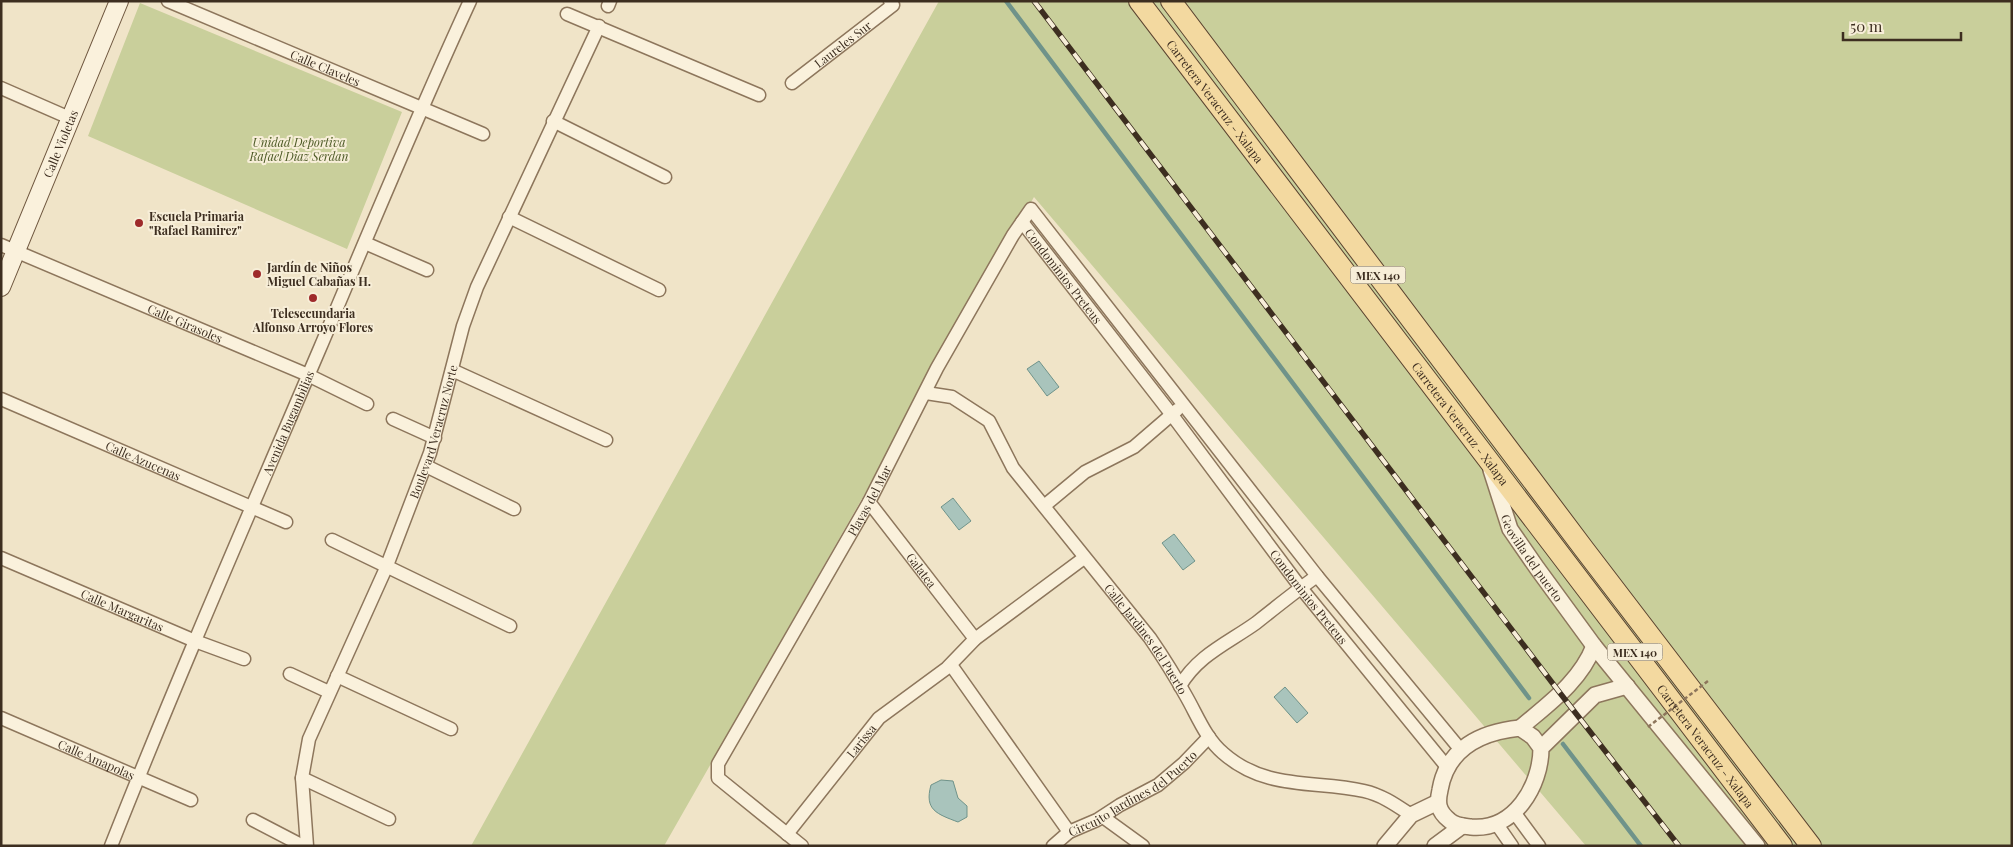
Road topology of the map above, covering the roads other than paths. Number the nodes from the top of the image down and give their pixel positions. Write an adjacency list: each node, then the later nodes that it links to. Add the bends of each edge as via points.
1 (119, 1): 13 (main road, Calle Violetas)
2 (168, 1): 12 (street, Calle Claveles)
3 (470, 1): 12 (street, Avenida Bugambilias)
4 (1138, 1): 34 (main road, Carretera Veracruz - Xalapa / MEX 140)
5 (1172, 1): 89 (main road, Carretera Veracruz - Xalapa / MEX 140)
6 (891, 3): 9 (street, Laureles Sur)
7 (567, 14): 8 (street)
8 (599, 26): 11 (street); 14 (street, Boulevard Veracruz Norte)
9 (792, 83)
10 (1, 88): 13 (street)
11 (759, 95)
12 (421, 107): 15 (street, Calle Claveles); 19 (street, Avenida Bugambilias)
13 (72, 119): 20 (main road, Calle Violetas)
14 (554, 121): 16 (street); 17 (street, Boulevard Veracruz Norte)
15 (483, 134)
16 (665, 177)
17 (509, 217): 23 (street); 24 (street, Boulevard Veracruz Norte, via 471,302)
18 (1022, 222): 26 (street, Playas del Mar); 29 (street, Condominios Preteus, via 1033,209); 30 (street, Condominios Preteus)
19 (365, 243): 21 (street); 25 (street, Avenida Bugambilias)
20 (9, 248): 22 (main road, Calle Violetas); 25 (street, Calle Girasoles)
21 (427, 270)
22 (1, 287)
23 (659, 290)
24 (452, 370): 32 (street, Boulevard Veracruz Norte); 33 (street)
25 (308, 375): 28 (street, Calle Girasoles); 37 (street, Avenida Bugambilias)
26 (926, 393): 36 (street, Playas del Mar); 38 (street, Calle Jardines del Puerto, via 952,397 989,420 1013,468)
27 (1, 399): 37 (street, Calle Azucenas)
28 (367, 404)
29 (1184, 404): 30 (street); 45 (street, Condominios Preteus)
30 (1172, 414): 38 (street, via 1134,447 1086,472); 46 (street, Condominios Preteus)
31 (393, 419): 32 (street)
32 (435, 438): 35 (street, Boulevard Veracruz Norte)
33 (606, 440)
34 (1488, 459): 50 (street, Geovilla del puerto, via 1510,529); 88 (main road, Carretera Veracruz - Xalapa / MEX 140)
35 (426, 466): 39 (street); 44 (street, Boulevard Veracruz Norte)
36 (869, 502): 48 (street, Galatea); 77 (street, Playas del Mar, via 718,764 717,776)
37 (251, 506): 40 (street, Calle Azucenas); 49 (street, Avenida Bugambilias)
38 (1044, 506): 43 (street, Calle Jardines del Puerto)
39 (514, 509)
40 (286, 522)
41 (332, 540): 44 (street)
42 (1, 558): 49 (street, Calle Margaritas)
43 (1084, 558): 48 (street, Larissa); 55 (street, Calle Jardines del Puerto, via 1150,638)
44 (386, 568): 47 (street); 54 (street, Boulevard Veracruz Norte)
45 (1317, 576): 46 (street); 63 (street, Condominios Preteus)
46 (1301, 588): 55 (street, via 1204,656); 64 (street, Condominios Preteus)
47 (510, 626)
48 (975, 639): 52 (street, Larissa)
49 (194, 642): 51 (street, Calle Margaritas); 65 (street, Avenida Bugambilias)
50 (1594, 646): 56 (street, Geovilla del puerto); 59 (street, via 1574,680)
51 (244, 659)
52 (951, 665): 76 (street); 77 (street, Larissa, via 874,723)
53 (290, 674): 57 (street)
54 (337, 676): 57 (street, Boulevard Veracruz Norte); 60 (street)
55 (1180, 686): 61 (street, Calle Jardines del Puerto)
56 (1627, 686): 62 (street, via 1595,695); 87 (street, Geovilla del puerto)
57 (328, 692): 66 (street, Boulevard Veracruz Norte, via 309,739)
58 (1, 718): 65 (street, Calle Amapolas)
59 (1520, 728): 62 (street); 63 (street, via 1489,733)
60 (451, 729)
61 (1209, 737): 70 (street, Calle Jardines del Puerto, via 1223,753 1255,772 1305,786 1366,791 1381,796); 71 (street, Circuito Jardines del Puerto, via 1158,785)
62 (1541, 748): 69 (street, via 1536,780)
63 (1460, 749): 64 (street)
64 (1447, 767): 68 (street)
65 (138, 776): 67 (street, Calle Amapolas); 78 (street, Avenida Bugambilias)
66 (302, 778): 72 (street); 79 (street, Boulevard Veracruz Norte)
67 (191, 800)
68 (1438, 802): 70 (street); 75 (street, via 1448,820)
69 (1514, 812): 74 (street); 86 (street)
70 (1411, 815): 83 (street)
71 (1103, 816): 76 (street, Circuito Jardines del Puerto); 82 (street)
72 (389, 819)
73 (252, 820): 79 (street)
74 (1496, 823): 75 (street, via 1481,827); 85 (street)
75 (1462, 826): 84 (street)
76 (1069, 832): 81 (street, Circuito Jardines del Puerto)
77 (787, 834): 80 (street)
78 (111, 846)
79 (305, 846)
80 (802, 846)
81 (1053, 846)
82 (1143, 846)
83 (1385, 846)
84 (1435, 846)
85 (1512, 846)
86 (1539, 846)
87 (1757, 846)
88 (1782, 846)
89 (1812, 846)

